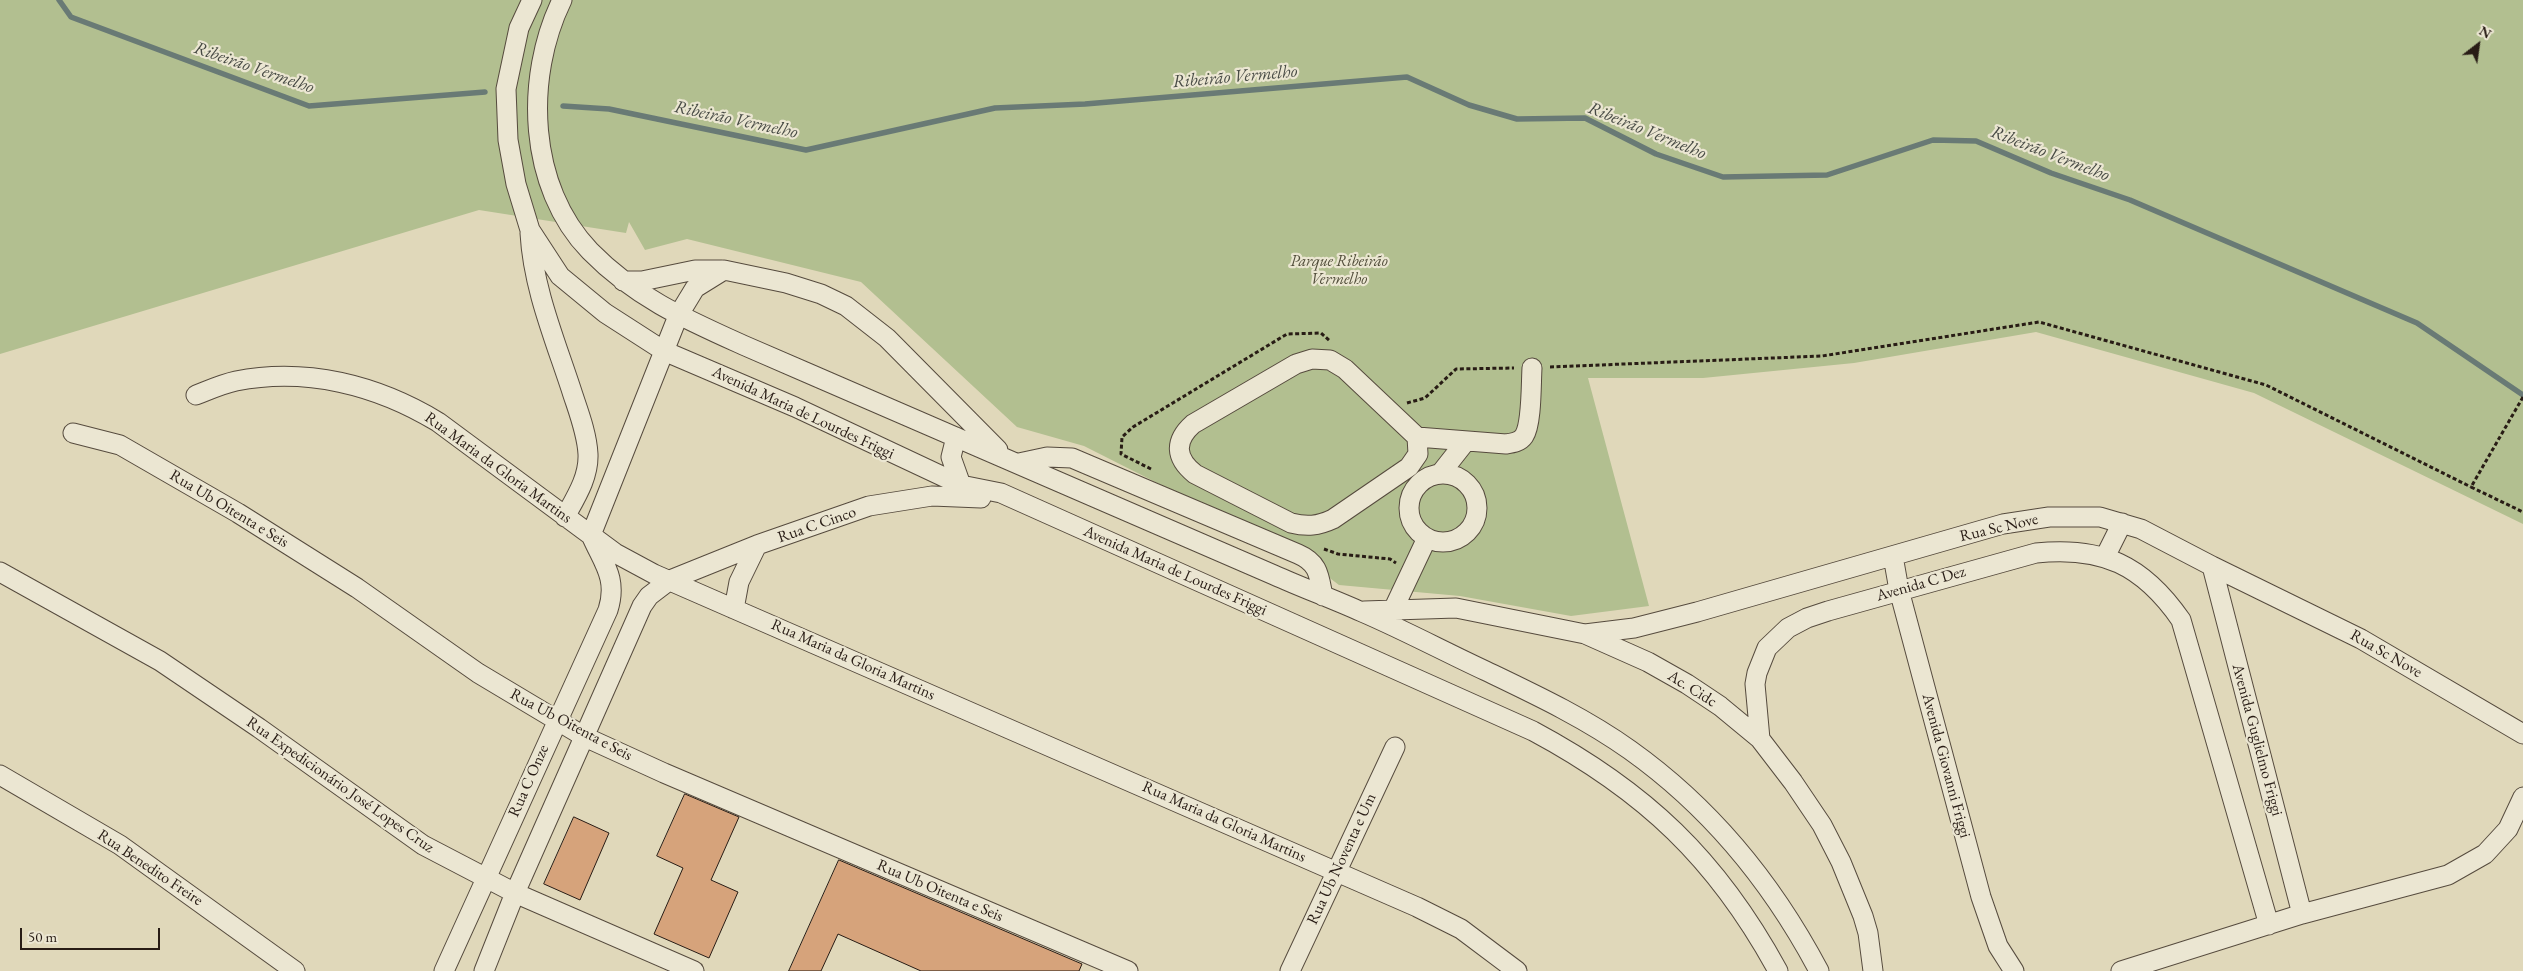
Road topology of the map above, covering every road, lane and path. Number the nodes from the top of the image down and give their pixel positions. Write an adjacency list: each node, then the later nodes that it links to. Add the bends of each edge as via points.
1 (532, 0): 3 (street, via 519,28 506,89 508,140 516,184)
2 (562, 0): 5 (street, via 552,20 541,67 537,117 544,160 561,213 572,230)
3 (530, 230): 8 (street, Avenida Maria de Lourdes Friggi, via 549,261 577,292); 27 (street, via 538,284 588,453 583,482)
4 (724, 270): 5 (street, via 695,270 642,281); 6 (street, via 695,288); 17 (street, via 786,283 846,306 888,338)
5 (623, 281): 6 (street)
6 (678, 316): 8 (street); 14 (street)
7 (1335, 345): 19 (path, via 1321,334 1287,334 1133,427 1122,437 1121,454)
8 (664, 352): 22 (street, Avenida Maria de Lourdes Friggi, via 778,399); 29 (street)
9 (1532, 368): 12 (path, via 1456,369 1424,398 1409,404); 16 (street, via 1524,436 1506,444); 23 (path, via 1822,356 2039,322 2266,385)
10 (196, 395): 27 (street, Rua Maria da Gloria Martins, via 234,381 278,376 352,384 384,394 438,422)
11 (2523, 397): 23 (path)
12 (1401, 398)
13 (73, 433): 46 (street, Rua Ub Oitenta e Seis, via 120,445 238,513 349,582 478,673)
14 (956, 437): 17 (street); 22 (street, via 951,457)
15 (1417, 437): 16 (street); 18 (street, via 1418,454); 18 (street, via 1345,369 1330,360 1312,359 1296,364 1193,424 1179,443 1185,466 1195,474 1305,527 1333,520)
16 (1466, 441): 20 (street)
17 (1012, 460): 40 (street); 40 (street, via 1072,458 1298,554 1317,567)
18 (1409, 466): 21 (street)
19 (1154, 471)
20 (1440, 474): 21 (street); 30 (street, via 1459,478 1472,492 1476,501 1475,520 1455,540)
21 (1422, 481): 30 (street, via 1415,488 1409,506 1413,525)
22 (960, 485): 24 (street, Avenida Maria de Lourdes Friggi); 25 (street, via 942,480)
23 (2471, 487): 26 (path)
24 (1001, 492): 25 (street, Rua C Cinco, via 978,498); 65 (street, Avenida Maria de Lourdes Friggi, via 1533,731 1589,763 1644,803 1694,849 1726,887)
25 (932, 496): 31 (street, Rua C Cinco, via 869,506)
26 (2523, 512)
27 (565, 517): 29 (street, Rua Maria da Gloria Martins)
28 (2122, 523): 33 (street, Rua Sc Nove, via 2100,517 2028,519); 34 (street); 35 (street, Rua Sc Nove, via 2142,529)
29 (591, 535): 38 (street, Rua Maria da Gloria Martins, via 615,553); 46 (street, Rua C Onze, via 610,575 613,591 600,632)
30 (1427, 538): 37 (street)
31 (757, 545): 38 (street, Rua C Cinco); 42 (street, via 738,582)
32 (1320, 547): 37 (path, via 1338,554 1390,559)
33 (1893, 556): 39 (street, Avenida Giovanni Friggi); 45 (street, Rua Sc Nove, via 1670,619 1634,628)
34 (2105, 558): 39 (street, Avenida C Dez, via 2077,552 2036,552); 57 (street, Avenida C Dez, via 2123,563 2144,578 2166,599 2181,620)
35 (2212, 566): 47 (street, Rua Sc Nove, via 2361,639); 56 (street, Avenida Guglielmo Friggi)
36 (0, 572): 54 (street, Rua Expedicionário José Lopes Cruz, via 160,661 403,832)
37 (1411, 575): 43 (street)
38 (670, 580): 41 (street, Rua C Cinco, via 654,591); 42 (street, Rua Maria da Gloria Martins)
39 (1899, 590): 49 (street, Avenida C Dez, via 1807,618 1773,641 1759,665 1755,684); 68 (street, Avenida Giovanni Friggi, via 1981,897 1998,946)
40 (1322, 596): 44 (street)
41 (642, 606): 48 (street, Rua C Onze)
42 (734, 609): 53 (street, Rua Maria da Gloria Martins)
43 (1392, 610): 44 (street, Ac. Cidc); 45 (street, Ac. Cidc, via 1456,608)
44 (1361, 611): 66 (street, via 1566,710 1659,772 1743,855 1786,913)
45 (1585, 634): 49 (street, Ac. Cidc, via 1648,662 1687,684)
46 (556, 721): 48 (street, Rua Ub Oitenta e Seis); 54 (street, Rua C Onze)
47 (2523, 734)
48 (585, 737): 55 (street, Rua C Onze); 62 (street, Rua Ub Oitenta e Seis)
49 (1760, 739): 67 (street, Ac. Cidc, via 1794,782 1841,862 1868,933)
50 (1395, 747): 53 (street, Rua Ub Noventa e Um)
51 (0, 775): 58 (street, Rua Benedito Freire, via 120,845)
52 (2523, 797): 56 (street, via 2508,829 2485,854 2448,875)
53 (1336, 871): 63 (street, Rua Ub Noventa e Um); 64 (street, Rua Maria da Gloria Martins, via 1418,907 1460,930)
54 (485, 878): 55 (street, Rua Expedicionário José Lopes Cruz); 59 (street, Rua C Onze)
55 (515, 893): 60 (street, Rua C Onze); 61 (street, Rua Expedicionário José Lopes Cruz)
56 (2302, 914): 57 (street)
57 (2269, 926): 69 (street)
58 (294, 971)
59 (444, 971)
60 (484, 971)
61 (694, 971)
62 (1128, 971)
63 (1290, 971)
64 (1517, 971)
65 (1778, 971)
66 (1819, 971)
67 (1873, 971)
68 (2014, 971)
69 (2121, 971)

